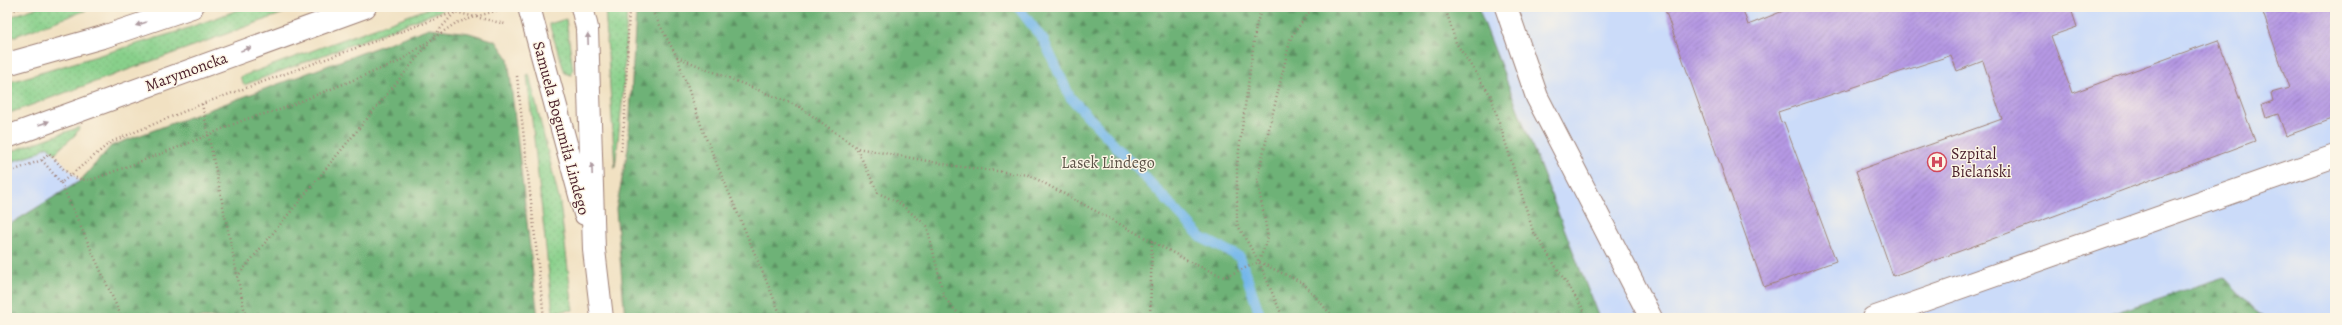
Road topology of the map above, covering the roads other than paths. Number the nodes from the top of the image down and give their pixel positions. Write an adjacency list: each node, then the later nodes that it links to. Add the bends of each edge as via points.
1 (192, 7): 6 (main road, one-way to 6, via 103,37)
2 (366, 7): 7 (main road, Marymoncka, one-way to 2)
3 (582, 7): 9 (main road, Samuela Bogumiła Lindego, one-way to 3, via 587,28)
4 (1506, 7): 11 (main road, via 1537,97)
5 (530, 12): 9 (main road, Samuela Bogumiła Lindego)
6 (7, 64)
7 (7, 137)
8 (2335, 156): 12 (main road)
9 (594, 250): 10 (main road, Samuela Bogumiła Lindego)
10 (602, 318)
11 (1651, 318)
12 (1873, 318)

